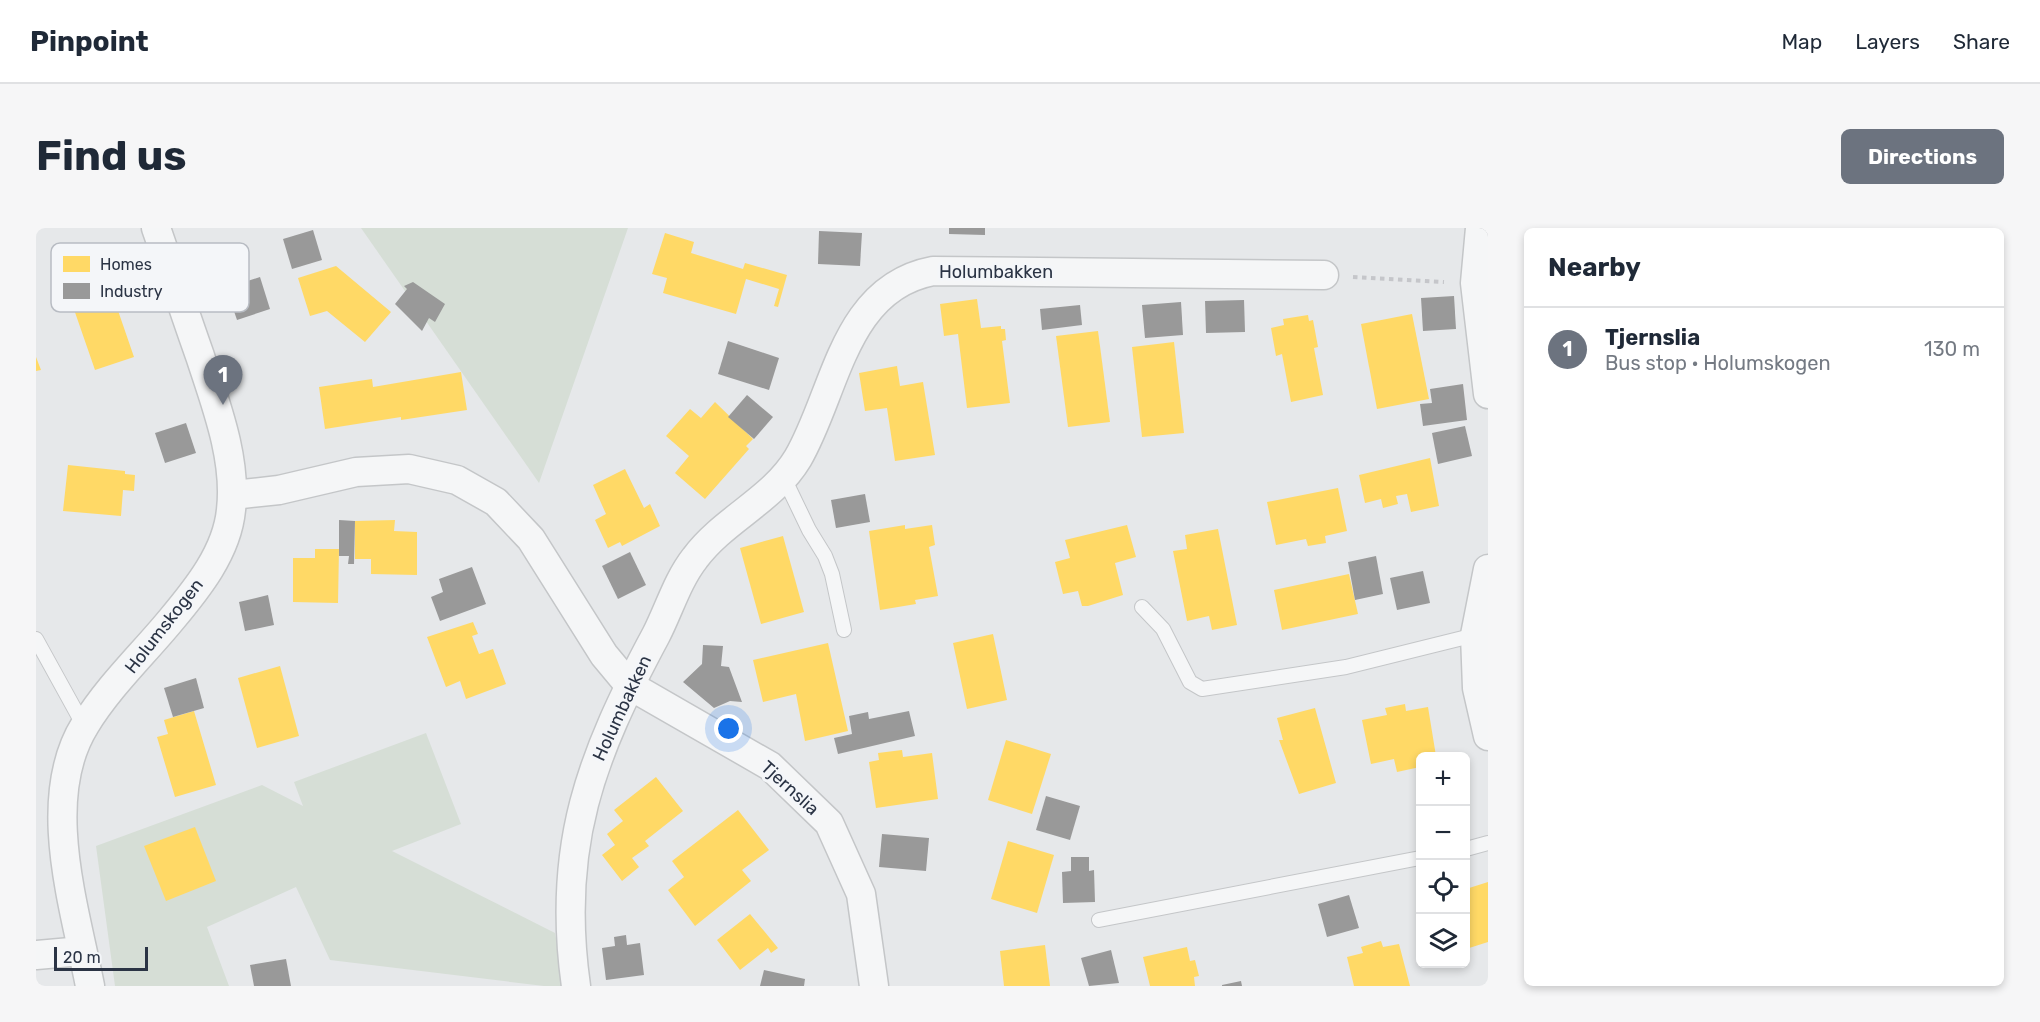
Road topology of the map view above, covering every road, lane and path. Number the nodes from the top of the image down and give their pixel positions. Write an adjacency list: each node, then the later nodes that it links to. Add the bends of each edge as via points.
1 (156, 228): 3 (street, Holumskogen)
2 (1480, 228): 5 (street)
3 (161, 243)
4 (1324, 275): 5 (path); 8 (street, Holumbakken, via 912,275 879,300 847,344 808,437)
5 (1475, 283): 7 (street)
6 (184, 312): 9 (street, Holumskogen, via 213,396 229,459)
7 (1488, 394)
8 (784, 478): 12 (lane, via 825,556); 15 (street, Holumbakken, via 713,536 694,559)
9 (233, 495): 15 (street, Tjernslia, via 384,469 418,471 457,480 496,502 531,539 604,655); 16 (street, Holumskogen, via 228,528 189,600)
10 (1488, 569): 13 (street)
11 (1142, 607): 13 (lane, via 1163,629 1190,681 1202,689 1346,667)
12 (844, 630)
13 (1475, 635): 17 (street, via 1477,688)
14 (36, 639): 16 (lane)
15 (629, 685): 25 (street, Holumbakken, via 608,730 578,824 569,909); 26 (street, Tjernslia, via 770,766 829,823 861,894)
16 (84, 726): 22 (street, Holumskogen, via 68,771 63,827 66,869)
17 (1488, 736)
18 (1488, 843): 19 (lane)
19 (1470, 848)
20 (1416, 859): 21 (lane)
21 (1100, 920)
22 (82, 951): 23 (street); 24 (street, Holumskogen)
23 (36, 955)
24 (90, 986)
25 (576, 986)
26 (874, 986)

